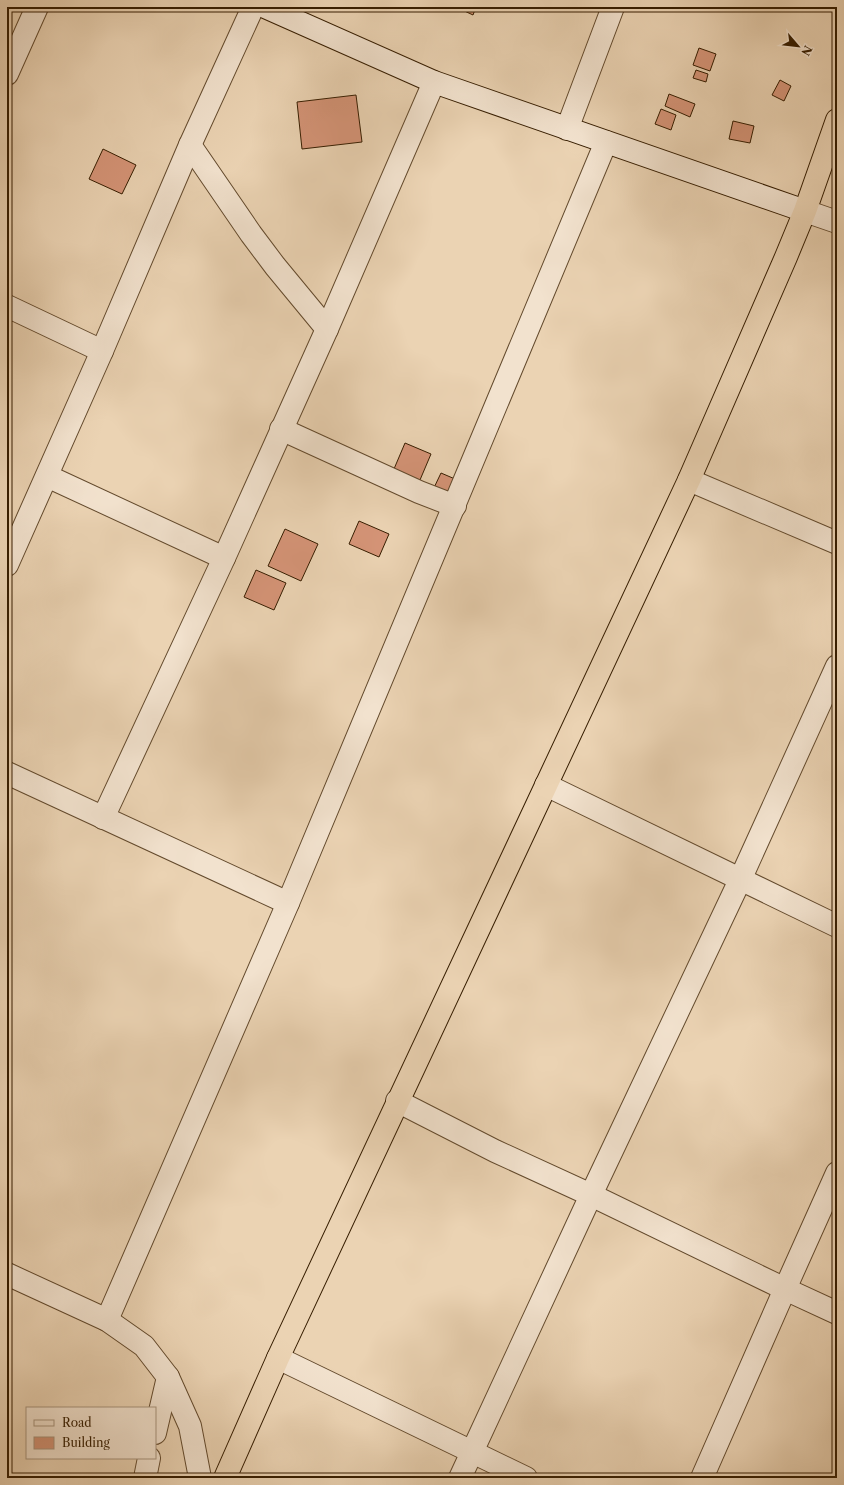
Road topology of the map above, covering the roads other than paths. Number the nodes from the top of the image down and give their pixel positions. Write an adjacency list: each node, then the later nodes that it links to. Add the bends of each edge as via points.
1 (37, 7): 5 (street)
2 (253, 7): 10 (street)
3 (613, 7): 8 (street)
4 (272, 8): 6 (street)
5 (7, 74)
6 (434, 82): 8 (street); 14 (street)
7 (837, 120): 11 (highway)
8 (567, 128): 9 (street)
9 (606, 142): 11 (street); 19 (street)
10 (190, 145): 14 (street, via 251,234); 15 (street)
11 (805, 211): 12 (street); 18 (highway)
12 (837, 222)
13 (7, 306): 15 (street)
14 (327, 329): 16 (street)
15 (102, 351): 17 (street)
16 (281, 429): 19 (street); 21 (street)
17 (48, 476): 21 (street); 22 (street)
18 (689, 480): 20 (street); 25 (highway)
19 (455, 506): 28 (street)
20 (837, 542)
21 (224, 558): 26 (street)
22 (7, 565)
23 (837, 666): 27 (street)
24 (7, 774): 26 (street)
25 (546, 785): 27 (street); 30 (highway)
26 (103, 818): 28 (street)
27 (740, 880): 29 (street); 32 (street)
28 (288, 902): 36 (street)
29 (837, 926)
30 (397, 1101): 32 (street, via 495,1151); 37 (highway)
31 (837, 1173): 34 (street)
32 (591, 1195): 34 (street); 40 (street)
33 (7, 1274): 36 (street)
34 (784, 1289): 35 (street); 47 (street)
35 (837, 1313)
36 (107, 1320): 38 (street, via 144,1346)
37 (278, 1358): 40 (street); 44 (highway)
38 (168, 1377): 39 (street); 43 (street, via 190,1426)
39 (156, 1429)
40 (473, 1452): 45 (street); 46 (street)
41 (149, 1459): 42 (street)
42 (145, 1478)
43 (200, 1478)
44 (226, 1478)
45 (460, 1478)
46 (526, 1478)
47 (702, 1478)

